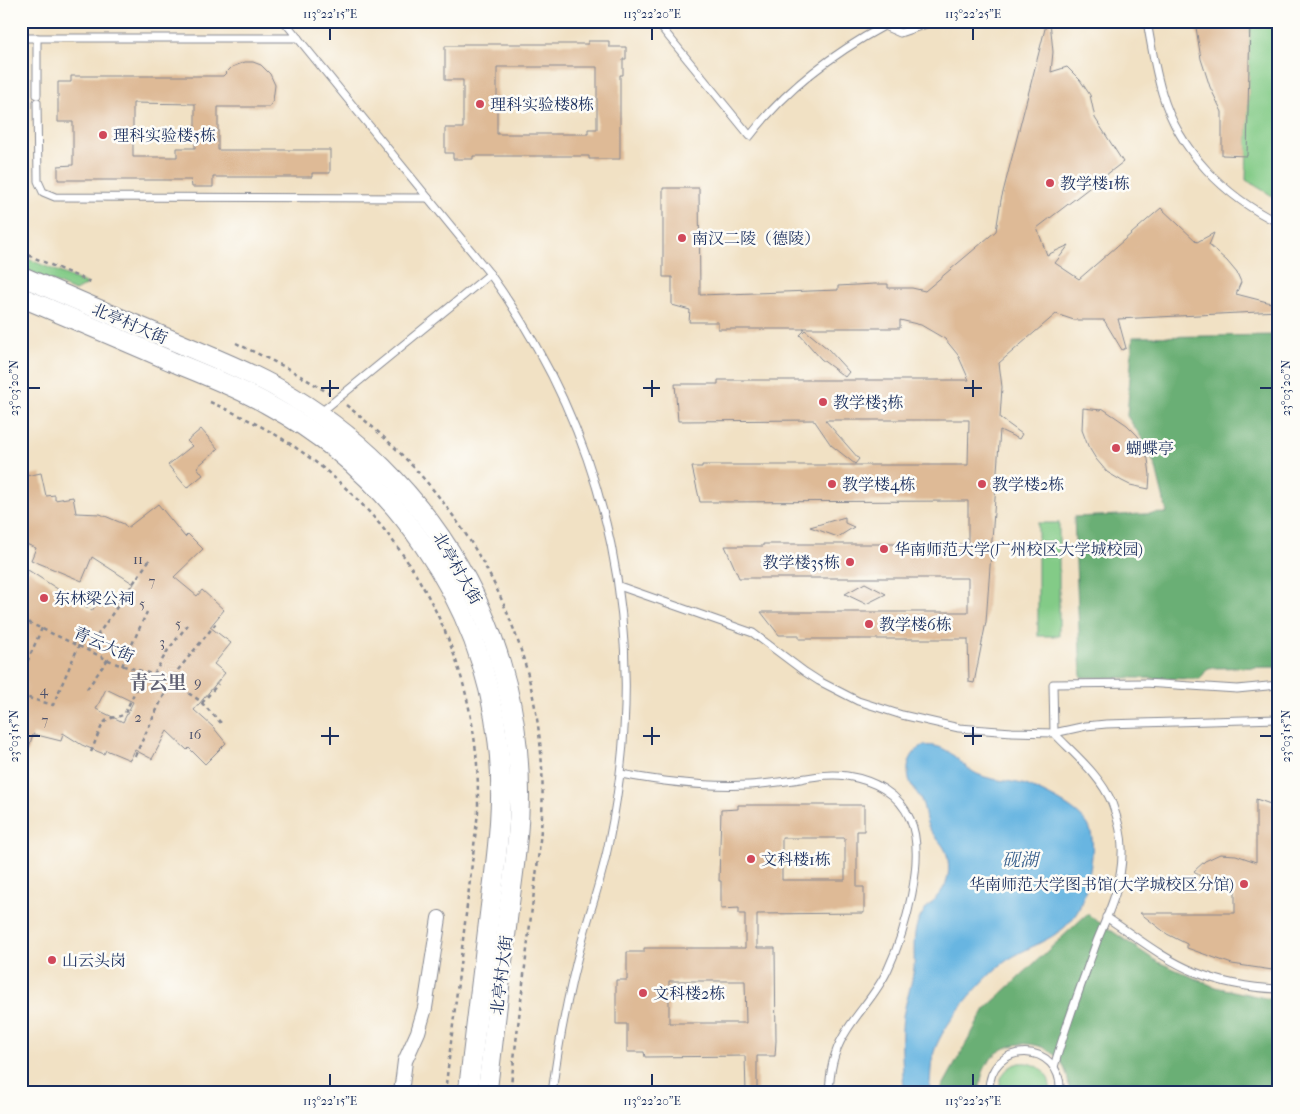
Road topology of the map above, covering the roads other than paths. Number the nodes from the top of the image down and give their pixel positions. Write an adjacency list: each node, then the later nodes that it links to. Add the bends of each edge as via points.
1 (284, 21): 8 (lane)
2 (656, 21): 5 (lane, via 750,136 791,90)
3 (935, 21): 5 (lane, via 900,33)
4 (1147, 21): 10 (lane, via 1162,93 1179,132 1206,171 1241,202)
5 (882, 24)
6 (21, 38): 7 (lane)
7 (37, 38): 8 (lane); 9 (lane, via 38,181 43,192 54,197)
8 (298, 38): 9 (lane)
9 (428, 198): 11 (lane)
10 (1278, 224)
11 (490, 274): 14 (lane); 15 (lane, via 518,314 566,406 597,489)
12 (21, 276): 14 (main road, 北亭村大街, via 256,377)
13 (21, 297): 25 (main road, 北亭村大街, via 241,391 300,423 352,463 389,500 418,536 447,583 469,628 482,667 495,721 500,764 496,858)
14 (319, 414): 26 (main road, 北亭村大街, via 381,464 434,525 481,608 505,678 517,741 520,813)
15 (619, 586): 18 (lane, via 753,633 819,681 881,708 958,728); 19 (lane, via 627,676)
16 (1279, 685): 18 (lane, via 1237,689 1145,683 1053,684)
17 (1279, 719): 18 (lane, via 1106,724)
18 (1054, 733): 20 (lane, via 1104,789 1116,816 1122,855 1118,885)
19 (621, 774): 27 (lane, via 609,844 568,998); 28 (lane, via 685,784 728,785 846,776 870,782 890,792 904,808 916,841 914,879 904,924 888,970 838,1046)
20 (1106, 917): 22 (lane, via 1195,972 1242,985); 23 (lane)
21 (439, 918): 24 (street, via 422,1019 405,1061)
22 (1279, 989)
23 (1054, 1067): 29 (lane, via 1033,1053 1014,1054 1003,1059 994,1069 989,1080); 30 (lane, via 1060,1078)
24 (401, 1093)
25 (468, 1093)
26 (487, 1093)
27 (552, 1093)
28 (829, 1093)
29 (989, 1093)
30 (1060, 1093)

